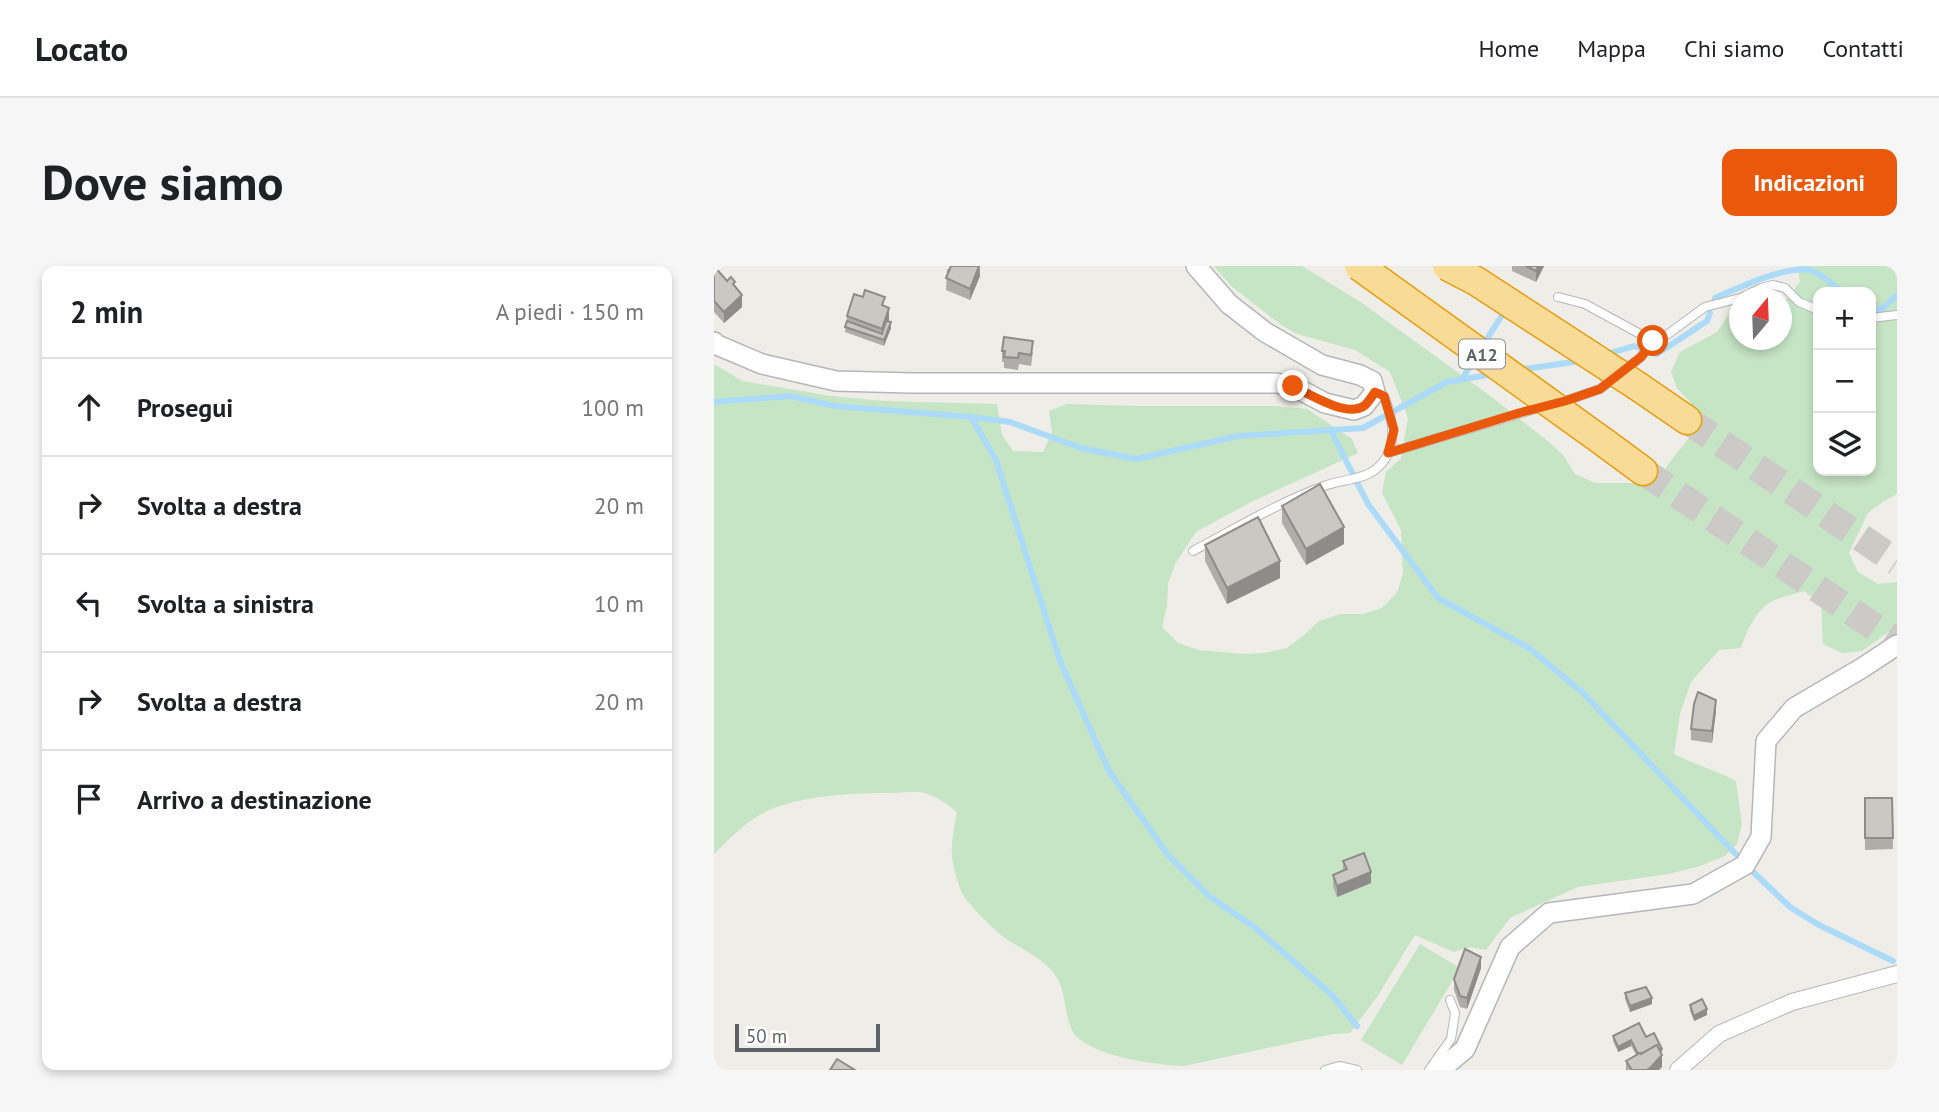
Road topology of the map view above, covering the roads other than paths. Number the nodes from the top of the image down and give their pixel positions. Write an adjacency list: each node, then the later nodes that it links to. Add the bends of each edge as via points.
1 (1196, 266): 12 (street, via 1229,304 1265,332 1322,365 1372,381)
2 (1359, 266): 15 (highway, A12, bridge)
3 (1447, 266): 13 (highway, bridge)
4 (1792, 295): 7 (lane)
5 (1558, 296): 10 (lane, via 1585,304)
6 (1729, 301): 10 (lane, via 1705,307)
7 (1813, 308)
8 (1897, 315): 9 (lane)
9 (1876, 317)
10 (1653, 341): 14 (lane, via 1641,357 1600,389)
11 (714, 342): 12 (street, via 762,365 836,381 1276,383 1354,410)
12 (1375, 392): 14 (lane, via 1384,396 1394,430)
13 (1687, 420)
14 (1388, 453): 16 (lane, via 1375,470 1278,506)
15 (1643, 471)
16 (1193, 551)
17 (1897, 645): 23 (street, via 1794,708 1766,741 1761,837 1745,866 1693,894 1549,913 1510,947 1465,1049)
18 (1897, 974): 24 (street, via 1792,1002 1719,1034)
19 (1450, 1000): 22 (lane, via 1455,1013 1451,1039)
20 (1325, 1070): 21 (lane, via 1339,1066)
21 (1357, 1070)
22 (1429, 1070)
23 (1440, 1070)
24 (1678, 1070)

